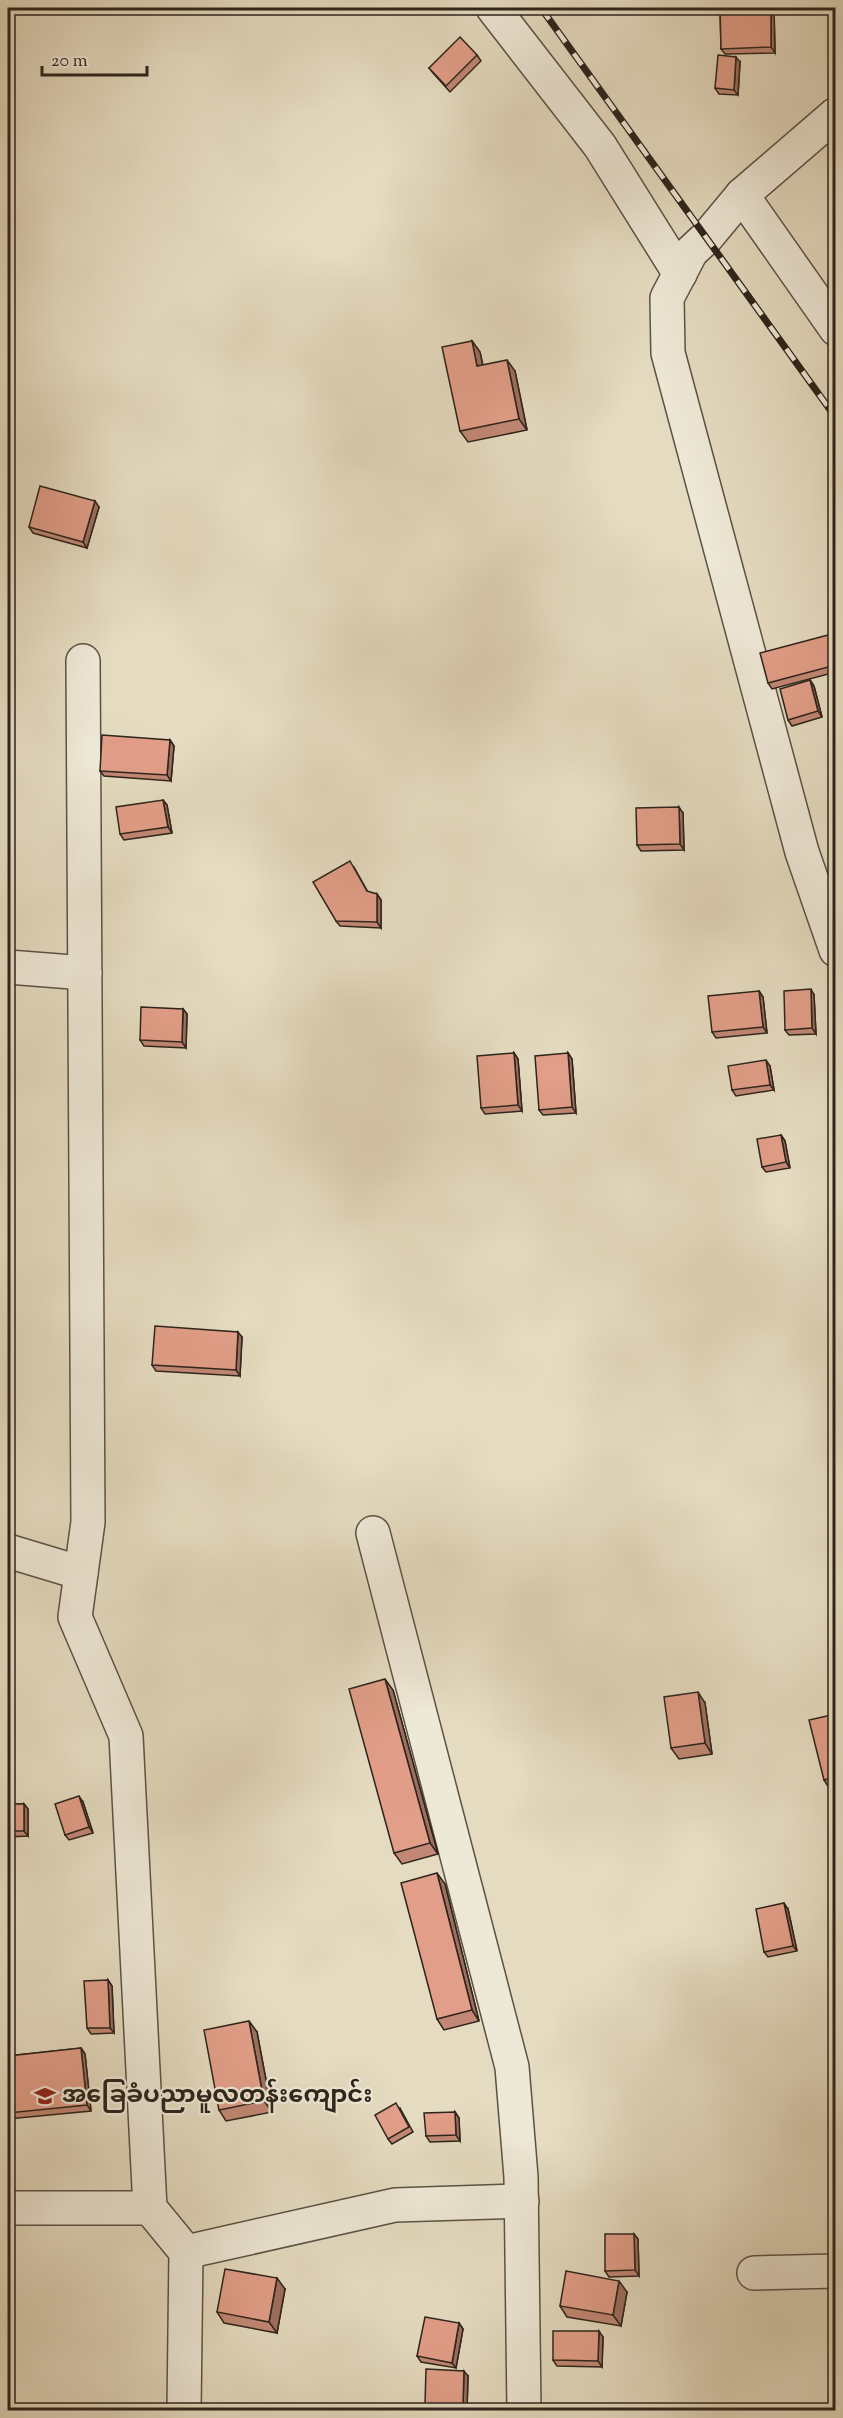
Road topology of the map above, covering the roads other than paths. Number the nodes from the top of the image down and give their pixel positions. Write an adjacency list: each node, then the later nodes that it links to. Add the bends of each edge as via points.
1 (493, 8): 4 (street, via 600,146)
2 (836, 114): 3 (street)
3 (742, 195): 4 (street, via 691,252); 5 (street)
4 (680, 274): 7 (street, via 667,298 668,353 802,852)
5 (836, 329)
6 (83, 661): 9 (street)
7 (836, 950)
8 (8, 967): 9 (street)
9 (85, 974): 12 (street, via 88,1522)
10 (373, 1533): 13 (street, via 512,2067)
11 (8, 1551): 12 (street)
12 (81, 1573): 15 (street, via 75,1617 126,1736)
13 (522, 2201): 16 (street, via 396,2205); 20 (street)
14 (8, 2208): 15 (street)
15 (150, 2208): 16 (street)
16 (186, 2252): 19 (street)
17 (836, 2271): 18 (street)
18 (754, 2273)
19 (184, 2410)
20 (524, 2410)

